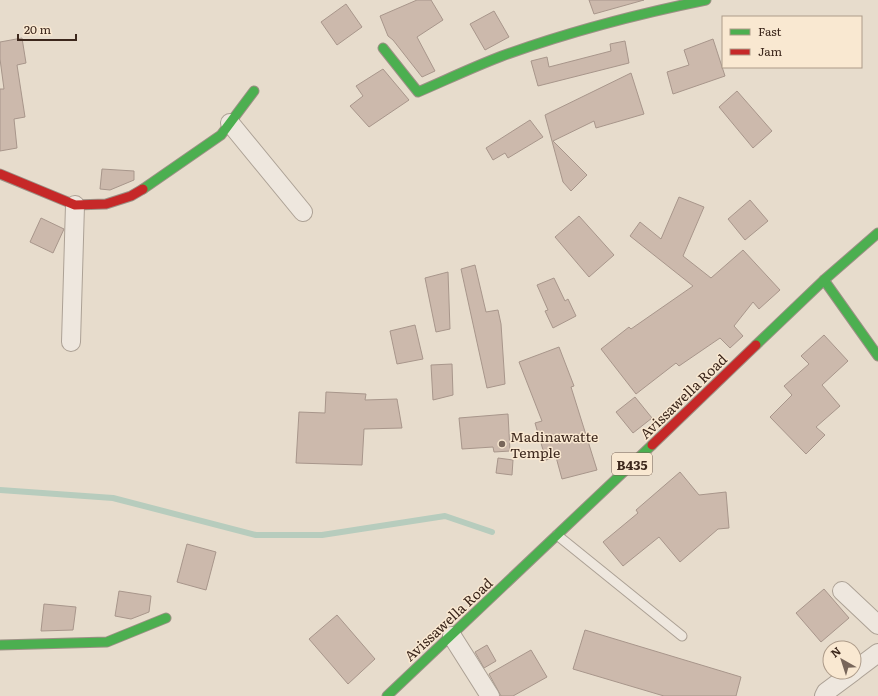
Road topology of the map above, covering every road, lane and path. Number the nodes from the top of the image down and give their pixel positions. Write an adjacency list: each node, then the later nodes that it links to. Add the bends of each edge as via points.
1 (706, 0): 2 (street, via 647,12 558,37 500,57 418,92)
2 (383, 48)
3 (254, 91): 4 (street)
4 (230, 123): 6 (street, via 220,134 131,196 106,204); 7 (street)
5 (0, 174): 6 (street)
6 (75, 204): 10 (street)
7 (303, 212)
8 (878, 233): 9 (street, Avissawella Road / B435)
9 (824, 280): 11 (street); 12 (street, Avissawella Road / B435)
10 (72, 342)
11 (878, 356)
12 (558, 535): 16 (street, Avissawella Road / B435); 17 (lane)
13 (842, 591): 15 (street)
14 (166, 618): 18 (street, via 107,642)
15 (878, 625)
16 (452, 636): 22 (street, Avissawella Road / B435); 23 (street)
17 (682, 636)
18 (0, 645)
19 (878, 653): 20 (street)
20 (862, 665)
21 (842, 680): 24 (street)
22 (387, 696)
23 (490, 696)
24 (824, 696)

